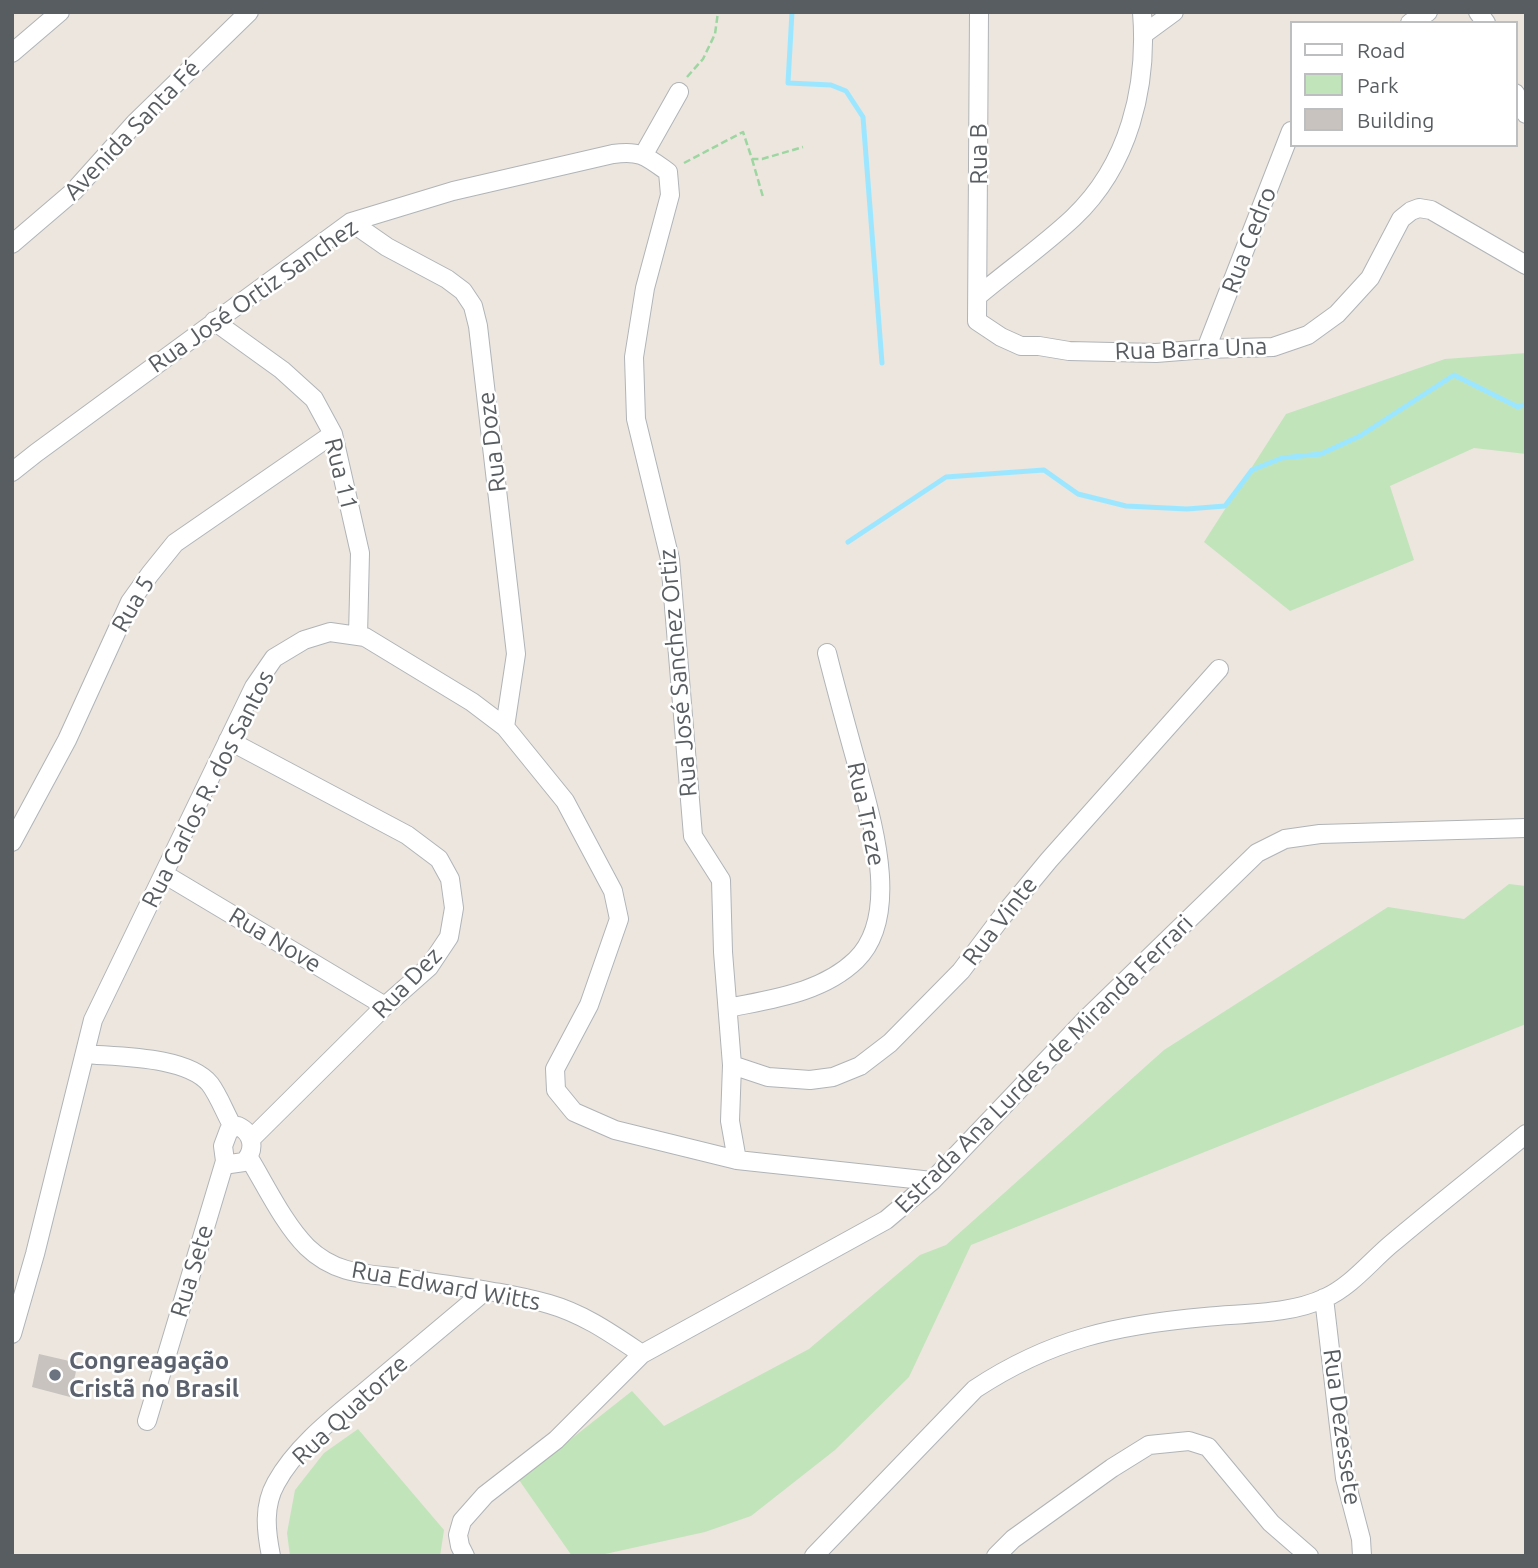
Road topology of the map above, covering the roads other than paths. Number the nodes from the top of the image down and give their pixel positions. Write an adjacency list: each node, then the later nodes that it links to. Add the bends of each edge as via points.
1 (60, 12): 7 (street)
2 (249, 12): 14 (street, Avenida Santa Fé, via 135,123 74,191)
3 (979, 12): 16 (street, Rua B)
4 (1142, 12): 6 (street)
5 (1174, 12): 6 (street)
6 (1144, 34): 16 (street, via 1130,131 1109,173 1074,216)
7 (12, 53)
8 (679, 92): 12 (street)
9 (1517, 97): 10 (street)
10 (1526, 114)
11 (1290, 134): 18 (street, Rua Cedro)
12 (644, 154): 13 (street, Rua José Ortiz Sanchez, via 613,154 453,191); 30 (street, Rua José Sanchez Ortiz, via 668,172 670,195 645,288 634,357 636,419 670,559 693,836 721,880)
13 (351, 222): 17 (street, Rua José Ortiz Sanchez); 24 (street, Rua Doze, via 447,279 473,306 516,654)
14 (12, 244)
15 (1526, 265): 18 (street, Rua Barra Una, via 1432,210 1419,208 1401,219 1370,278 1337,314 1308,335 1273,347)
16 (978, 296): 18 (street, Rua Barra Una, via 977,321 1021,346 1143,353)
17 (214, 321): 19 (street, Rua 11, via 314,399); 20 (street, Rua José Ortiz Sanchez)
18 (1206, 349)
19 (333, 434): 21 (street, Rua 11, via 360,553); 27 (street, Rua 5, via 175,543 150,574 130,602 67,740)
20 (12, 472)
21 (358, 636): 24 (street, Rua Carlos R. dos Santos, via 472,702); 25 (street, Rua Carlos R. dos Santos, via 330,632 304,640 274,658)
22 (827, 653): 30 (street, Rua Treze, via 878,844 881,890 876,922 857,959 839,973 799,993)
23 (1219, 669): 32 (street, Rua Vinte, via 1049,860 961,971 890,1043 860,1066 833,1077 768,1077)
24 (505, 727): 37 (street, Rua Carlos R. dos Santos, via 565,801 613,891 619,919 589,1005 555,1069 556,1090 574,1112 615,1130)
25 (228, 740): 28 (street, Rua Carlos R. dos Santos); 29 (street, Rua Dez, via 407,835 439,859 452,888 449,937 429,967)
26 (1526, 828): 39 (street, Estrada Ana Lurdes de Miranda Ferrari, via 1320,834 1285,839 1257,853 1086,1019)
27 (12, 842)
28 (164, 874): 29 (street, Rua Nove); 31 (street, Rua Carlos R. dos Santos, via 93,1020)
29 (385, 1006): 35 (street, Rua Dez)
30 (728, 1008): 32 (street, Rua José Sanchez Ortiz)
31 (85, 1054): 33 (street, via 184,1067 209,1082); 42 (street, Rua Carlos R. dos Santos)
32 (732, 1065): 37 (street, Rua José Sanchez Ortiz, via 730,1121)
33 (233, 1127): 35 (street, via 242,1127); 38 (street, via 225,1137)
34 (1526, 1134): 41 (street, via 1388,1246 1355,1279)
35 (251, 1139): 36 (street)
36 (249, 1158): 38 (street, via 235,1164); 40 (street, Rua Edward Witts, via 293,1231 332,1265 364,1275)
37 (737, 1160): 39 (street, Rua Carlos R. dos Santos)
38 (225, 1161): 44 (street, Rua Sete)
39 (932, 1181): 43 (street, Estrada Ana Lurdes de Miranda Ferrari, via 886,1220)
40 (485, 1291): 43 (street, Rua Edward Witts, via 579,1314); 45 (street, Rua Quatorze, via 300,1450 276,1483 268,1506)
41 (1324, 1298): 47 (street, via 1290,1309 1144,1322 1049,1348 1006,1368 975,1389); 50 (street, Rua Dezessete, via 1345,1478)
42 (12, 1334)
43 (642, 1354): 46 (street, Estrada Ana Lurdes de Miranda Ferrari, via 556,1440 485,1495 462,1521 458,1535)
44 (147, 1421)
45 (271, 1556)
46 (465, 1556)
47 (814, 1556)
48 (996, 1556): 49 (street, via 1024,1531 1149,1445 1189,1441 1208,1447 1271,1523)
49 (1309, 1556)
50 (1362, 1556)

